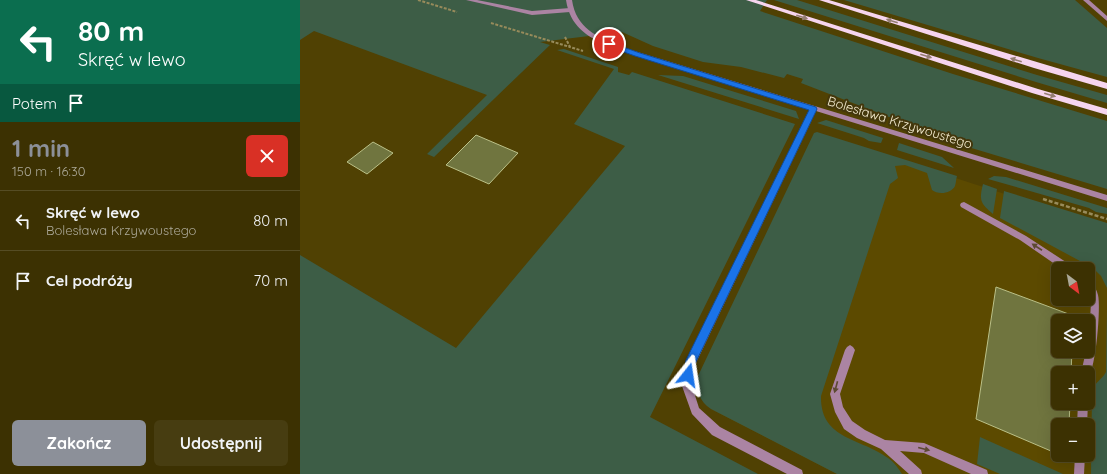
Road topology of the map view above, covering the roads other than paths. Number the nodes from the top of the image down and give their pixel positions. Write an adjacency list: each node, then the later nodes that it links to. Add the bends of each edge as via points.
1 (469, 0): 6 (street, via 532,13)
2 (569, 0): 6 (street, Bolesława Krzywoustego)
3 (749, 0): 10 (main road, one-way to 10)
4 (822, 0): 8 (main road, one-way to 4)
5 (1086, 0): 7 (street)
6 (570, 10): 9 (street, Bolesława Krzywoustego, via 574,19 588,33 619,48)
7 (1107, 19)
8 (1107, 86)
9 (814, 109): 11 (street, Bolesława Krzywoustego); 19 (street, via 690,364 687,386 696,411 716,431)
10 (1107, 112)
11 (1107, 198)
12 (964, 205): 13 (street, one-way to 12, via 1023,238)
13 (1059, 262)
14 (1095, 306): 16 (street, via 1093,339)
15 (850, 350): 17 (street, one-way to 17, via 835,394 838,409 848,425)
16 (1087, 366)
17 (885, 445): 20 (street); 21 (street, one-way to 21, via 924,448)
18 (1080, 462): 22 (street)
19 (798, 474)
20 (917, 474)
21 (983, 474)
22 (1079, 474)

